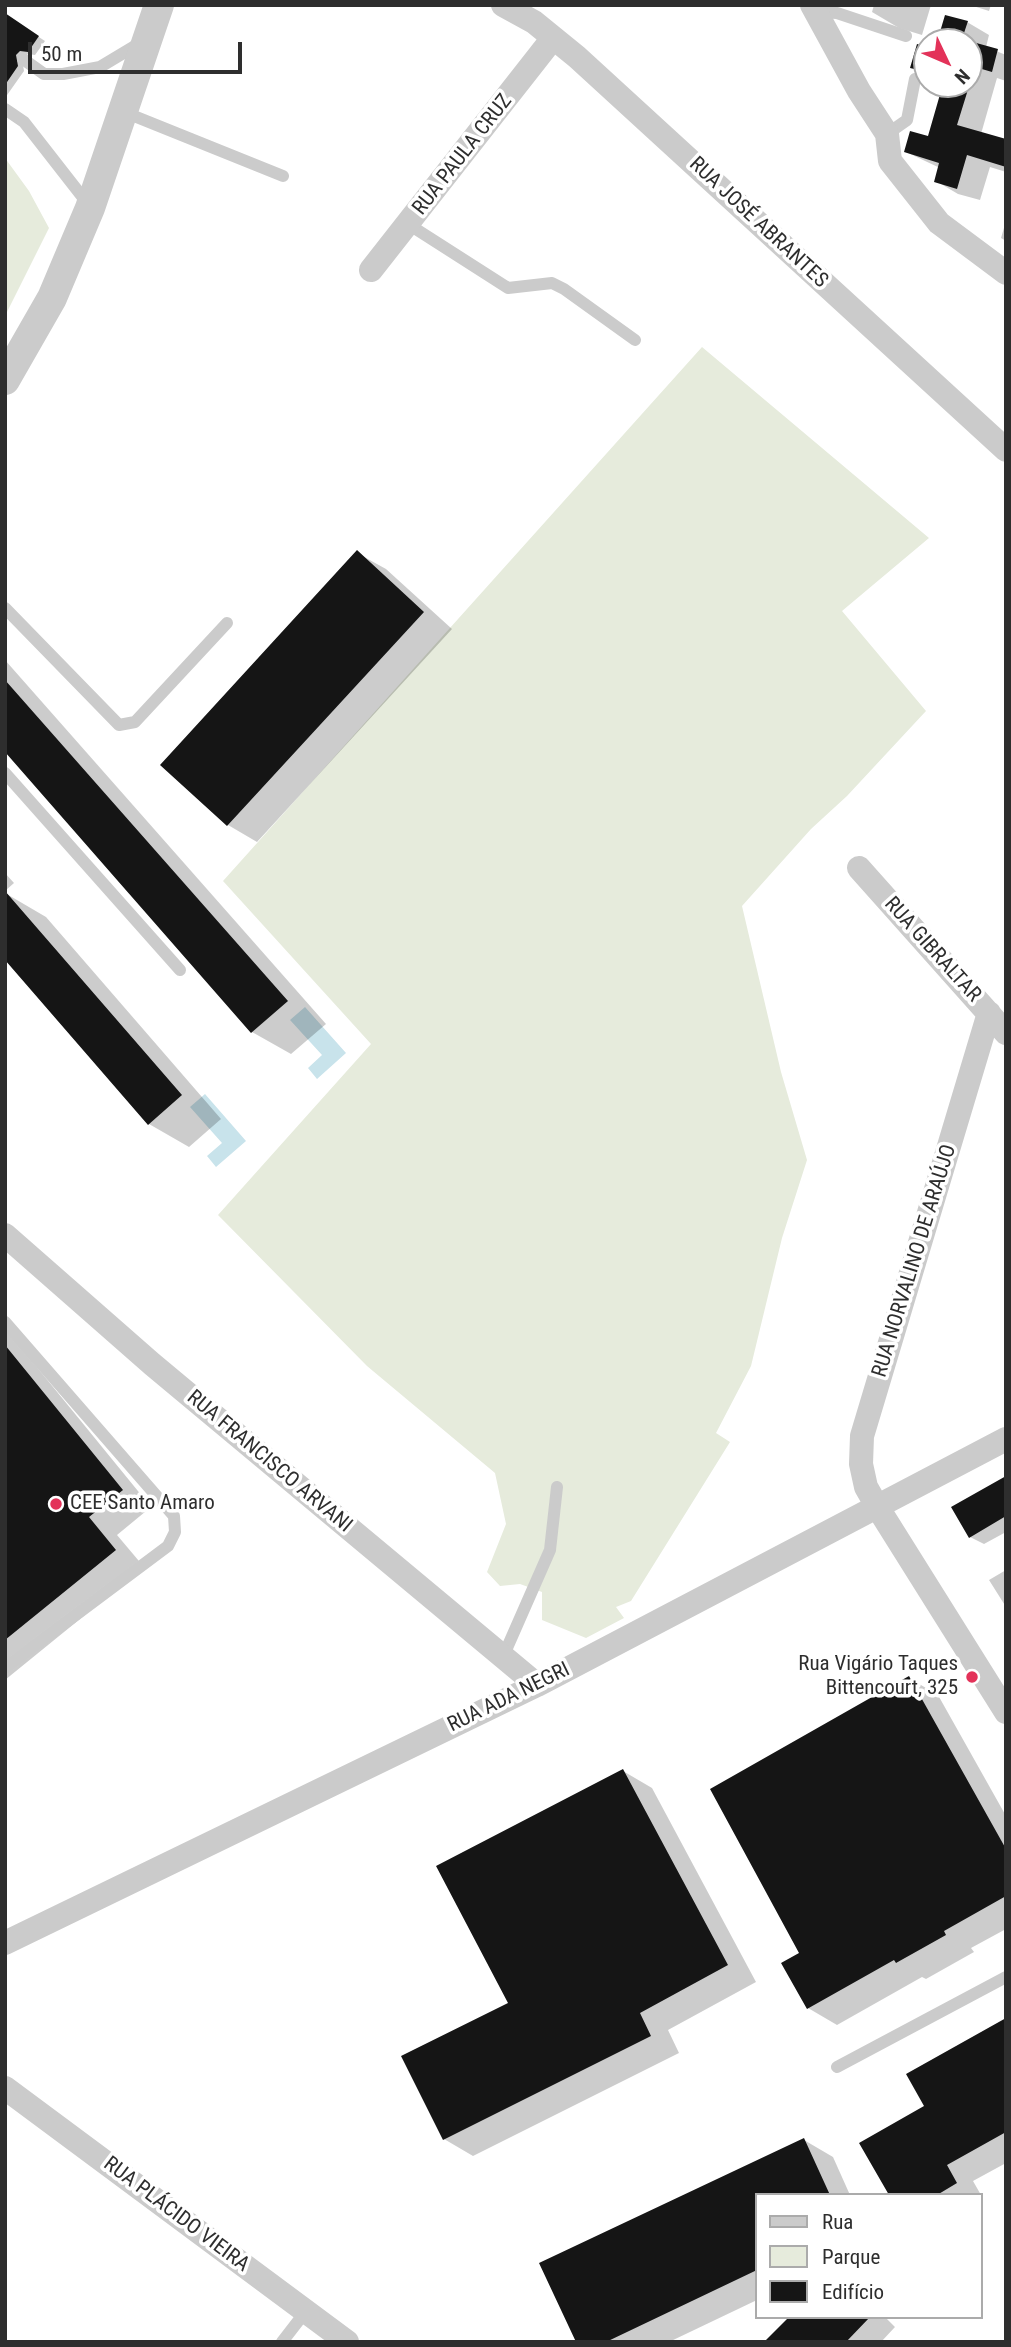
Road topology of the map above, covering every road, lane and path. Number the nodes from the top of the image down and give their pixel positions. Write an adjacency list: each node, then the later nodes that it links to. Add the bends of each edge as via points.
1 (159, 5): 5 (street)
2 (503, 5): 6 (street, RUA JOSÉ ABRANTES)
3 (814, 9): 4 (lane); 11 (street)
4 (906, 36)
5 (150, 37): 7 (lane, via 100,67 63,74 44,74); 10 (street)
6 (554, 38): 14 (street, RUA PAULA CRUZ); 19 (street, RUA JOSÉ ABRANTES)
7 (23, 60)
8 (913, 89): 11 (lane, via 907,120)
9 (5, 108): 13 (lane, via 24,122)
10 (124, 113): 12 (lane); 13 (street)
11 (887, 134): 16 (street, via 890,161 939,223)
12 (283, 177)
13 (90, 208): 18 (street, via 52,298)
14 (408, 224): 15 (street, RUA PAULA CRUZ); 17 (lane, via 508,288 552,284 564,289)
15 (371, 270)
16 (1006, 273)
17 (635, 340)
18 (5, 380)
19 (1006, 450)
20 (5, 608): 21 (lane, via 119,724 135,722)
21 (227, 623)
22 (5, 773): 24 (lane)
23 (859, 868): 25 (street, RUA GIBRALTAR)
24 (180, 970)
25 (989, 1013): 26 (street, RUA GIBRALTAR); 31 (street, RUA NORVALINO DE ARAÚJO, via 862,1436 866,1487)
26 (1006, 1032)
27 (5, 1235): 32 (street, RUA FRANCISCO ARVANI)
28 (5, 1322): 33 (lane, via 174,1516 176,1532 168,1546)
29 (1006, 1439): 31 (street, RUA ADA NEGRI)
30 (557, 1487): 32 (lane, via 551,1550)
31 (878, 1508): 34 (street, RUA ADA NEGRI); 35 (street, RUA NORVALINO DE ARAÚJO)
32 (503, 1657): 34 (street, RUA FRANCISCO ARVANI)
33 (5, 1668)
34 (537, 1685): 36 (street, RUA ADA NEGRI)
35 (1003, 1699)
36 (5, 1943)
37 (1006, 1977): 38 (lane)
38 (837, 2067)
39 (5, 2088): 40 (street, RUA PLÁCIDO VIEIRA)
40 (306, 2311): 41 (lane); 42 (street, RUA PLÁCIDO VIEIRA)
41 (282, 2342)
42 (347, 2342)

